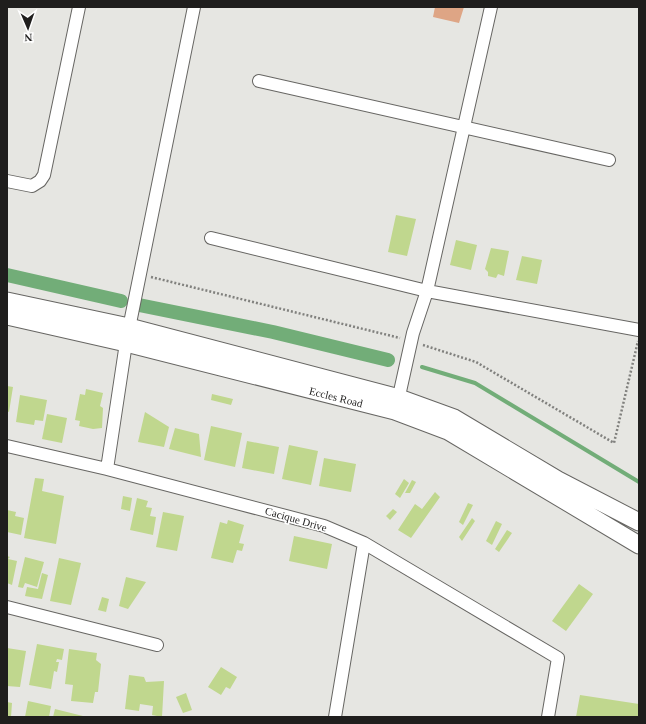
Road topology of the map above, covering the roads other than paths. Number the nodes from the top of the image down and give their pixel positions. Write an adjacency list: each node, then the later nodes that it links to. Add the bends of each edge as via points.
1 (79, 7): 7 (street, via 44,175 40,182 32,186)
2 (194, 7): 13 (street)
3 (491, 7): 5 (street)
4 (259, 81): 5 (street)
5 (464, 129): 6 (street); 9 (street)
6 (609, 160)
7 (7, 180)
8 (210, 238): 9 (street)
9 (427, 291): 12 (street); 14 (street, via 411,341)
10 (7, 301): 13 (street, Eccles Road)
11 (7, 316): 13 (street, Eccles Road)
12 (639, 330)
13 (127, 335): 14 (street, Eccles Road); 16 (street)
14 (397, 404): 17 (street, Eccles Road, via 454,418 558,480); 19 (street, Eccles Road, via 448,431)
15 (7, 446): 16 (street, Cacique Drive)
16 (107, 470): 18 (street, Cacique Drive, via 324,526)
17 (639, 522)
18 (364, 543): 22 (street); 23 (street, Cacique Drive, via 558,658)
19 (639, 545)
20 (7, 607): 21 (street)
21 (157, 645)
22 (335, 717)
23 (548, 717)

